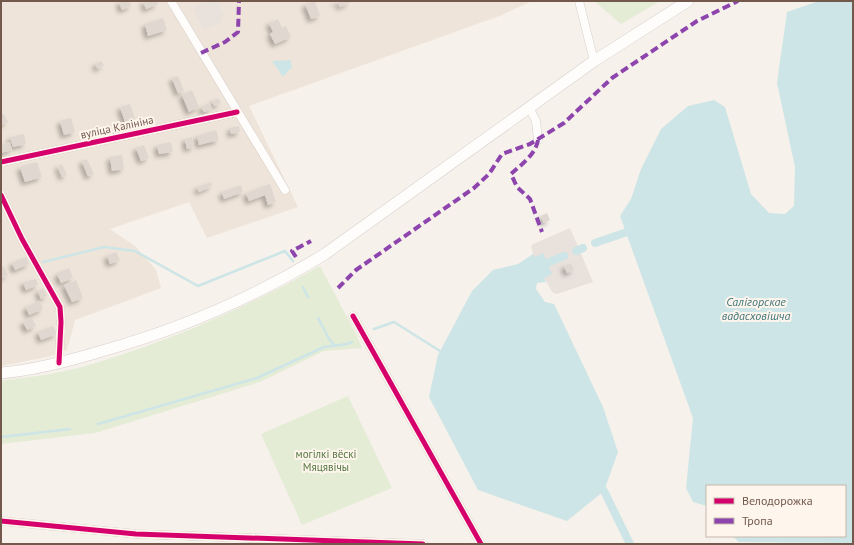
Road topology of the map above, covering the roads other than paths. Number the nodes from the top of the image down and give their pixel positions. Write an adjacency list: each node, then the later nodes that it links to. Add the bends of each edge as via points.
1 (171, 1): 6 (street)
2 (579, 1): 4 (street)
3 (688, 1): 4 (main road)
4 (594, 61): 5 (main road)
5 (528, 107): 7 (street, via 536,121); 12 (main road, via 337,245 291,274 237,302 188,323 138,341)
6 (237, 112): 8 (street, вуліца Калініна); 9 (street)
7 (538, 140)
8 (1, 162)
9 (285, 190)
10 (1, 196): 12 (street, via 60,307)
11 (353, 316): 16 (street)
12 (59, 364): 13 (main road)
13 (1, 373)
14 (1, 521): 15 (street, via 136,534)
15 (423, 544)
16 (481, 544)

